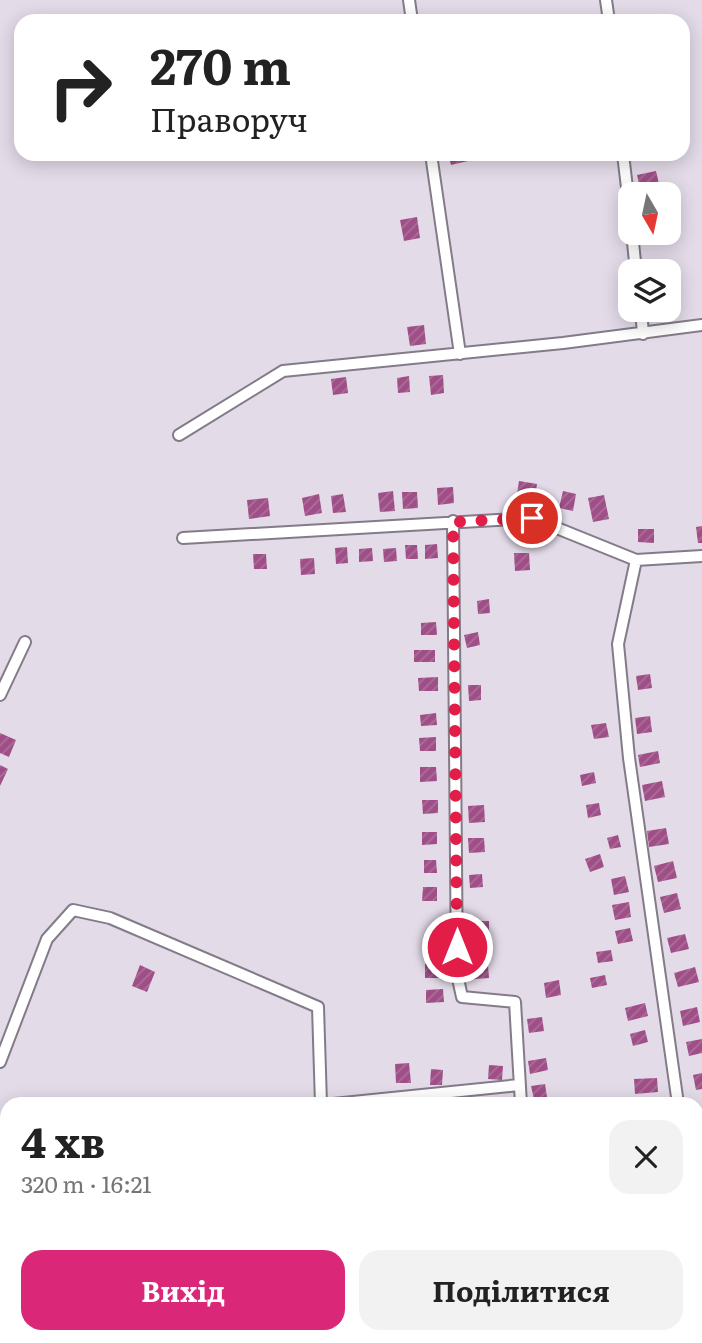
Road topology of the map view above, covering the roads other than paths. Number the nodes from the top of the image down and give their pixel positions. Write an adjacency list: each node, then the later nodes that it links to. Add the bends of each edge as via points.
1 (432, 161): 7 (street)
2 (625, 161): 3 (street)
3 (627, 182)
4 (642, 322): 6 (street)
5 (702, 325): 6 (street)
6 (643, 334): 7 (street)
7 (460, 354): 8 (street, via 283,372)
8 (179, 435)
9 (453, 522): 10 (street); 12 (street, via 532,518); 16 (street, via 457,974 461,997 515,1002)
10 (183, 538)
11 (702, 555): 12 (street)
12 (636, 561): 20 (street, via 618,644 629,758)
13 (24, 642): 14 (street)
14 (0, 695)
15 (1, 1058): 17 (street, via 47,939 73,910 110,918 318,1007)
16 (519, 1085): 18 (street); 19 (street)
17 (321, 1097)
18 (402, 1097)
19 (520, 1097)
20 (677, 1097)

